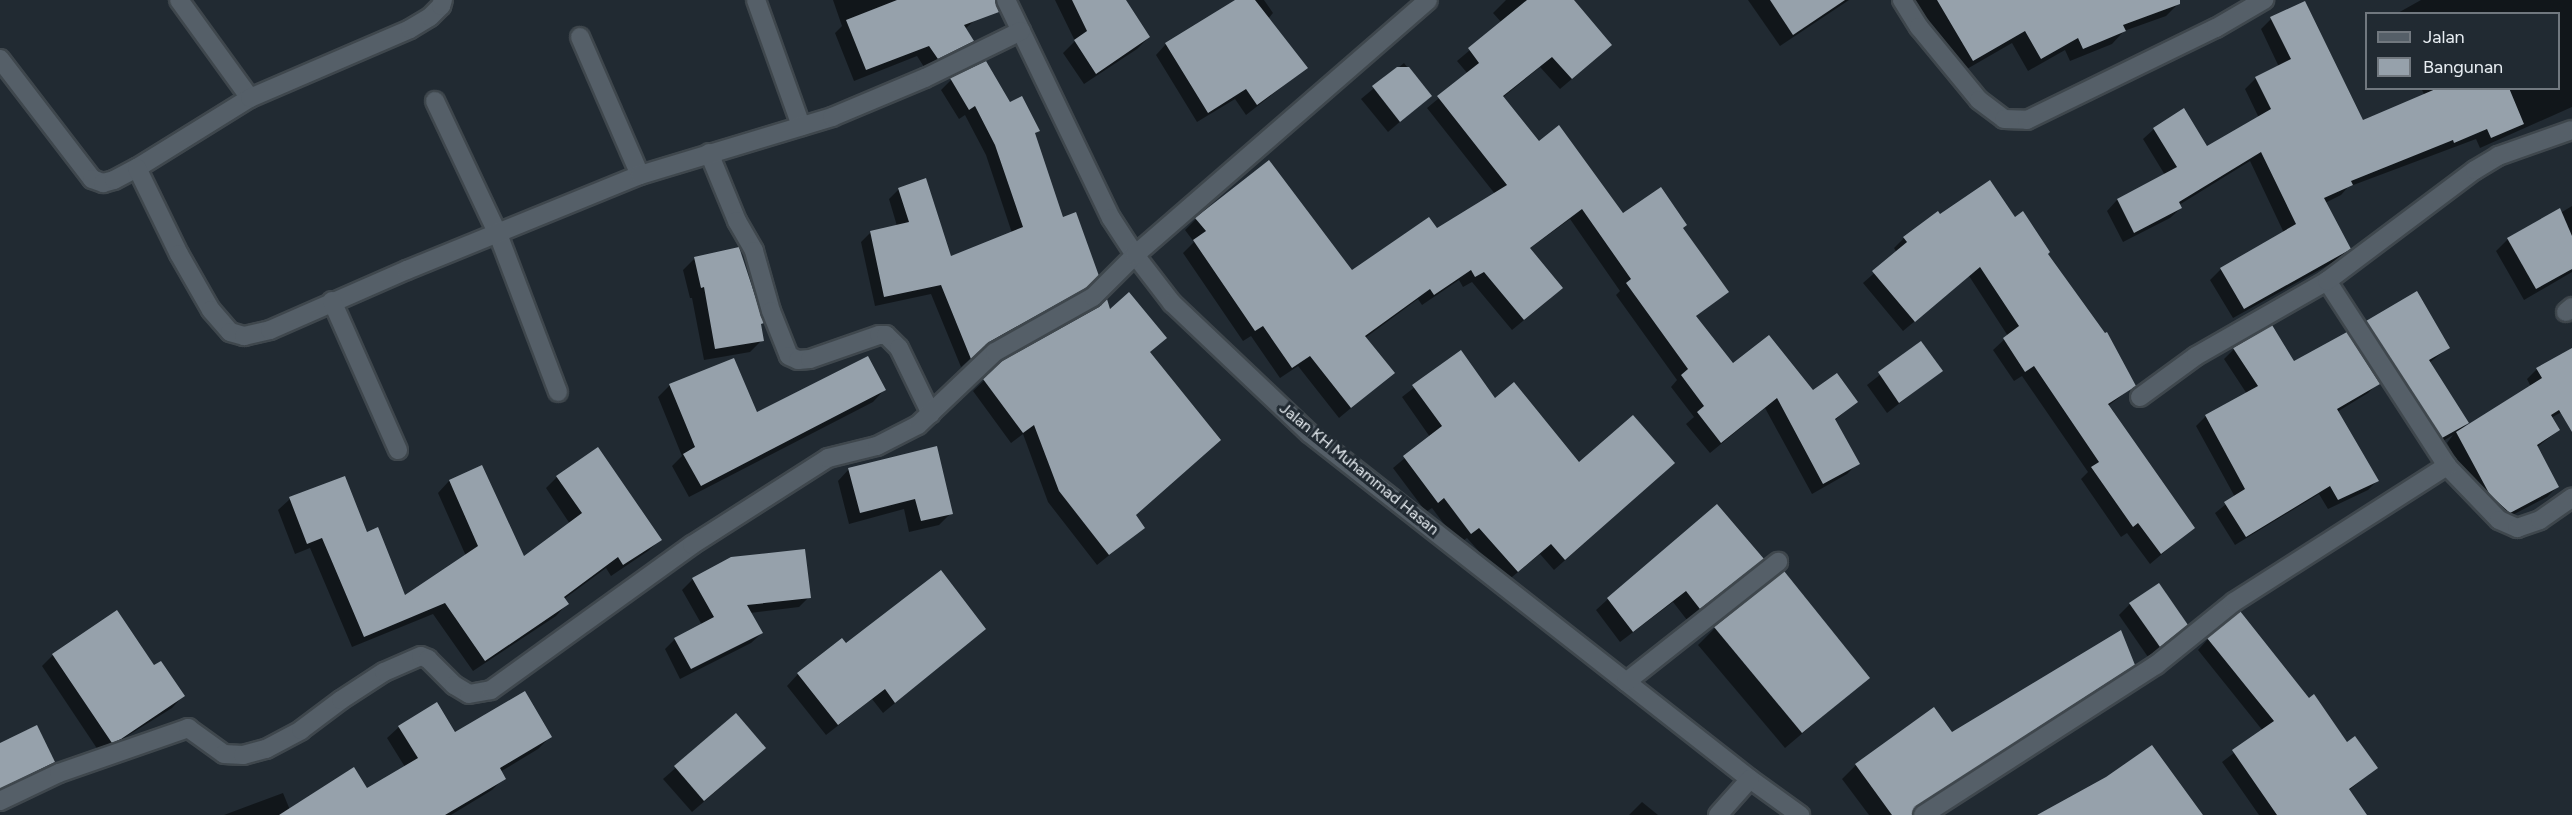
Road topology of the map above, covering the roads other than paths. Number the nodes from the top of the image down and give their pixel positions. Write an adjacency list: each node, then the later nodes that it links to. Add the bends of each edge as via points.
1 (179, 0): 11 (street)
2 (443, 0): 11 (street, via 430,17 410,29)
3 (756, 0): 13 (street)
4 (1006, 0): 8 (street, Jalan KH Muhammad Hasan)
5 (1428, 0): 19 (street)
6 (1902, 0): 7 (street, via 1919,27 1979,100 2004,119 2027,120 2216,28)
7 (2264, 0)
8 (1021, 31): 13 (street, via 925,78); 19 (street, Jalan KH Muhammad Hasan, via 1111,218)
9 (580, 37): 17 (street)
10 (0, 59): 16 (street, via 92,179 110,182)
11 (250, 98): 16 (street)
12 (435, 101): 18 (street)
13 (801, 126): 15 (street)
14 (2572, 130): 20 (street, via 2498,156 2475,170)
15 (709, 153): 17 (street); 24 (street, via 754,251 789,356 810,359 886,335 899,348)
16 (137, 168): 21 (street, via 179,254 211,310 230,332 244,336 270,330)
17 (640, 175): 18 (street)
18 (498, 234): 21 (street); 22 (street)
19 (1135, 255): 24 (street, via 1093,297 995,352); 29 (street, Jalan KH Muhammad Hasan, via 1172,303 1309,433)
20 (2327, 281): 23 (street, via 2196,356); 26 (street)
21 (332, 301): 25 (street)
22 (558, 392)
23 (2140, 397)
24 (931, 414): 31 (street, via 877,446 828,458 692,545 491,690 469,694 421,656 384,672 301,730 266,749 243,755 224,754 188,728 59,773)
25 (398, 450)
26 (2447, 466): 27 (street, via 2499,520 2517,528 2540,520); 34 (street, via 2234,602 2156,665)
27 (2572, 498)
28 (1778, 562): 29 (street)
29 (1626, 682): 30 (street, Jalan KH Muhammad Hasan)
30 (1750, 779): 32 (street); 33 (street, Jalan KH Muhammad Hasan)
31 (0, 801)
32 (1718, 815)
33 (1800, 815)
34 (1923, 815)

